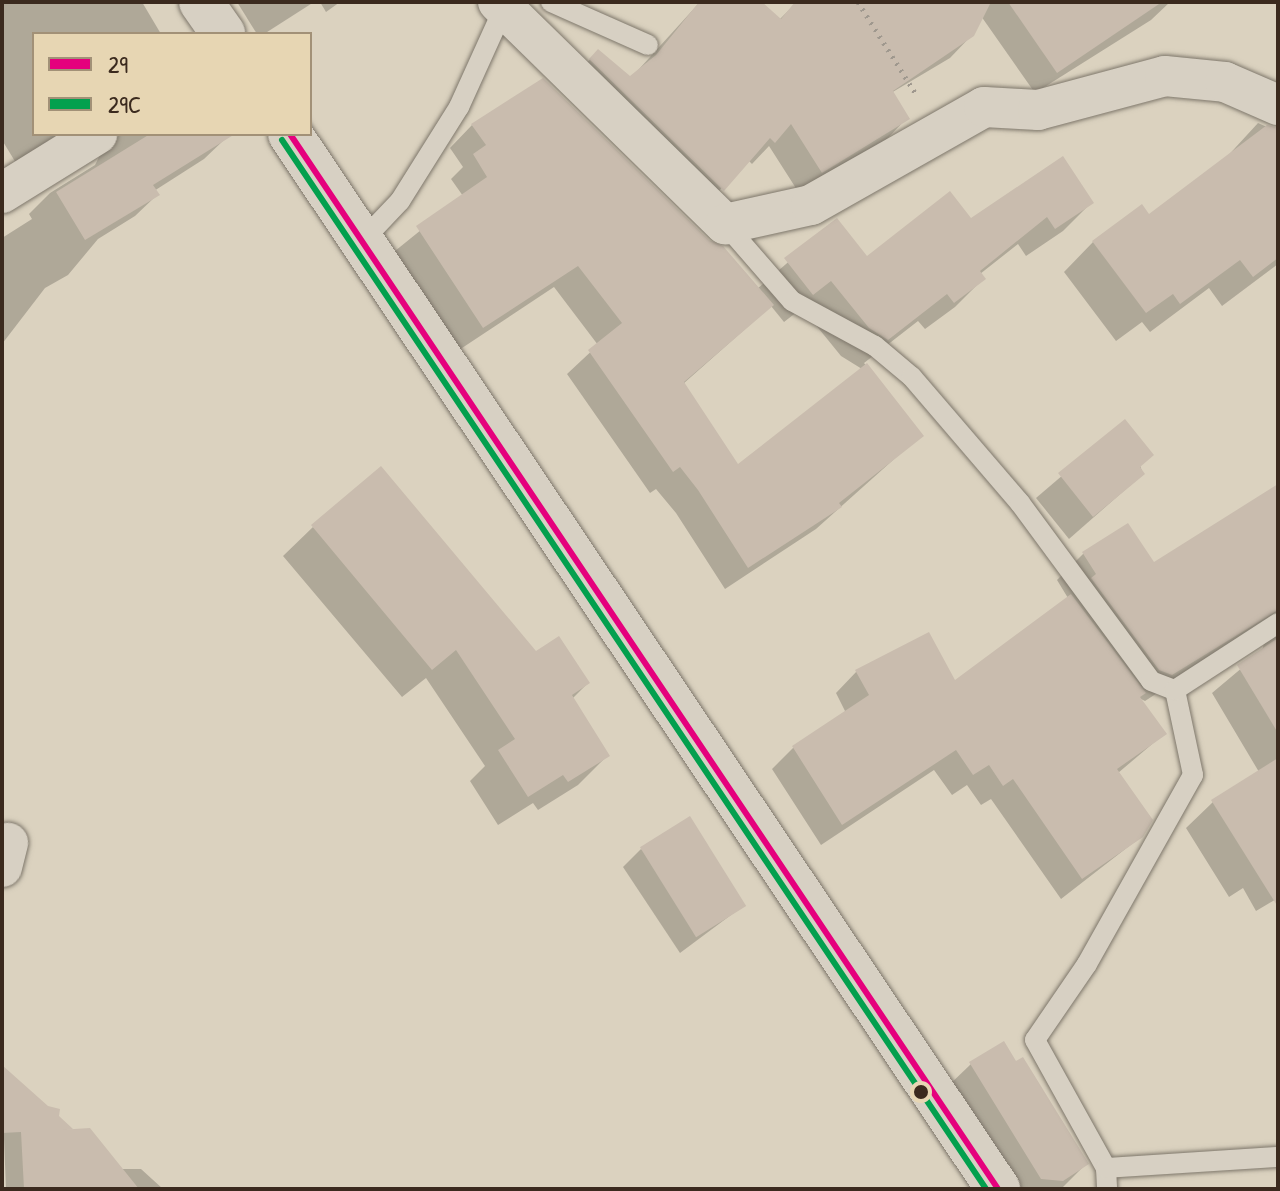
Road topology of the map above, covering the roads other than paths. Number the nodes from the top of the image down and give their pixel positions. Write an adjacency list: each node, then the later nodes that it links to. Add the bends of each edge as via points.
1 (201, 2): 4 (street)
2 (551, 2): 5 (lane)
3 (501, 5): 10 (street); 11 (lane, via 459,107 400,201)
4 (222, 32)
5 (648, 45)
6 (1278, 105): 10 (street, via 1225,82 1165,76 1038,110 984,107 811,205)
7 (93, 136): 9 (street)
8 (291, 136): 11 (street)
9 (6, 182)
10 (725, 224): 13 (lane, via 792,301 875,346 912,377 1075,573 1151,681)
11 (362, 241): 16 (street)
12 (1278, 623): 13 (lane)
13 (1175, 690): 15 (lane, via 1193,775 1087,964 1035,1040)
14 (1278, 1157): 15 (lane)
15 (1106, 1179)
16 (988, 1187)

